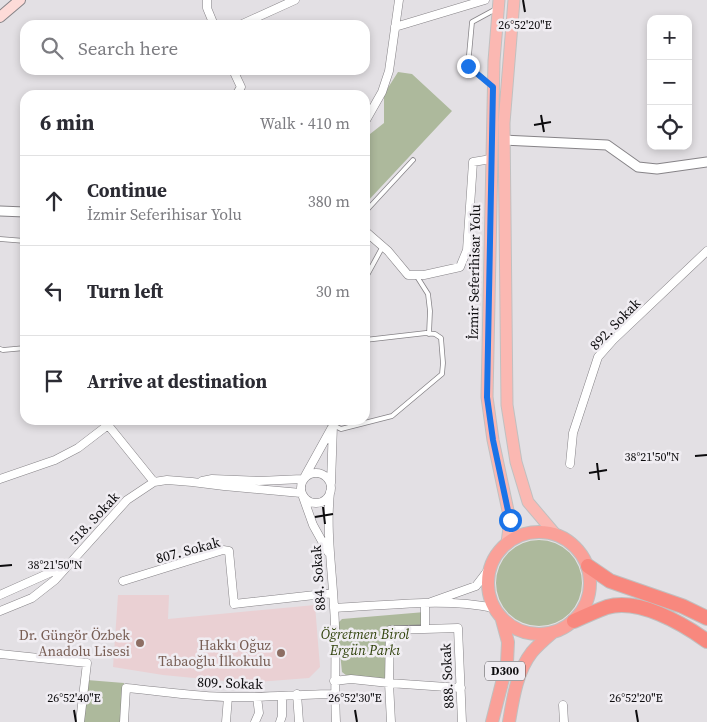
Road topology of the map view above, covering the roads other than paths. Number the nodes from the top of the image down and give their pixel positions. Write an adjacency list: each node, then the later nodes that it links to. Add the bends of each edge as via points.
1 (20, 0): 8 (main road)
2 (207, 0): 9 (street)
3 (294, 0): 10 (street)
4 (399, 0): 11 (street)
5 (485, 0): 11 (street)
6 (514, 0): 16 (main road)
7 (498, 4): 13 (main road, İzmir Seferihisar Yolu); 13 (lane, via 472,22 468,66)
8 (0, 15)
9 (212, 20)
10 (251, 20)
11 (395, 27): 15 (street, via 389,71)
12 (235, 75): 14 (street, via 241,87)
13 (493, 87): 18 (main road, İzmir Seferihisar Yolu)
14 (238, 90)
15 (370, 113)
16 (505, 140): 19 (street, via 607,145 638,167 657,169); 46 (main road, via 507,405 516,462 528,502)
17 (413, 160): 20 (lane)
18 (491, 160): 29 (street, via 473,162 467,250 460,267); 47 (main road, İzmir Seferihisar Yolu, via 487,397 510,520)
19 (707, 162)
20 (370, 207)
21 (0, 211): 22 (street)
22 (20, 212)
23 (370, 235): 26 (street)
24 (0, 239): 25 (lane)
25 (20, 241)
26 (383, 246): 28 (lane); 29 (street)
27 (707, 252): 39 (street, 892. Sokak, via 598,357 573,433)
28 (370, 270)
29 (412, 275): 30 (lane, via 426,290 429,299)
30 (429, 334): 31 (lane); 34 (lane, via 440,338 442,374 392,416)
31 (370, 340)
32 (20, 348): 33 (lane)
33 (0, 349)
34 (370, 422)
35 (331, 425): 40 (street)
36 (333, 425): 44 (street, 884. Sokak)
37 (336, 425): 38 (lane, via 341,429)
38 (357, 425)
39 (570, 464)
40 (304, 477): 43 (street); 44 (street, via 320,473 329,479); 45 (street, via 300,488)
41 (0, 479): 42 (street, via 55,460 78,448 108,425)
42 (154, 482): 43 (street); 49 (street, 518. Sokak, via 127,500)
43 (192, 482): 45 (street)
44 (330, 488): 45 (street, via 325,500 316,503 306,500); 48 (street, 884. Sokak)
45 (302, 494): 48 (street, via 313,525)
46 (556, 535): 47 (highway, via 522,534); 50 (highway, via 570,542)
47 (507, 543): 51 (highway, via 496,554)
48 (329, 554): 53 (street, 884. Sokak)
49 (67, 565): 54 (street); 58 (street, 518. Sokak, via 55,580 32,598)
50 (588, 566): 59 (highway, via 610,581); 61 (highway, via 591,580 589,595 584,609)
51 (489, 569): 55 (street, via 476,586); 57 (highway, D300, via 489,597)
52 (123, 581): 53 (street, 807. Sokak, via 223,550 229,551 234,604)
53 (333, 592): 56 (street, 884. Sokak)
54 (0, 595)
55 (425, 604): 56 (street); 57 (street, via 475,604); 62 (street)
56 (334, 608): 66 (street, 884. Sokak)
57 (494, 608): 60 (highway, D300)
58 (0, 611)
59 (707, 618)
60 (502, 620): 63 (highway, via 519,630 535,634); 84 (highway, D300, via 508,642 508,663)
61 (574, 621): 63 (highway, D300); 64 (highway, via 608,607 636,607 687,626)
62 (426, 628): 67 (street, via 390,630); 68 (street, 888. Sokak, via 458,628)
63 (552, 633): 85 (highway, D300, via 532,652 522,668)
64 (707, 641)
65 (0, 654): 75 (street, via 87,663)
66 (334, 681): 67 (street, via 350,678); 70 (street, 884. Sokak)
67 (389, 683): 68 (street); 82 (street)
68 (461, 688): 83 (street, 888. Sokak)
69 (297, 694): 70 (street, 809. Sokak); 71 (street, 809. Sokak); 80 (street)
70 (335, 694): 81 (street, 884. Sokak)
71 (282, 696): 73 (street, 809. Sokak); 79 (street)
72 (228, 697): 73 (street, 809. Sokak); 76 (street, 809. Sokak, via 126,688); 77 (street)
73 (256, 697): 78 (street, via 259,713)
74 (563, 705): 86 (street)
75 (80, 722)
76 (124, 722)
77 (226, 722)
78 (255, 722)
79 (280, 722)
80 (299, 722)
81 (336, 722)
82 (391, 722)
83 (462, 722)
84 (492, 722)
85 (509, 722)
86 (564, 722)

